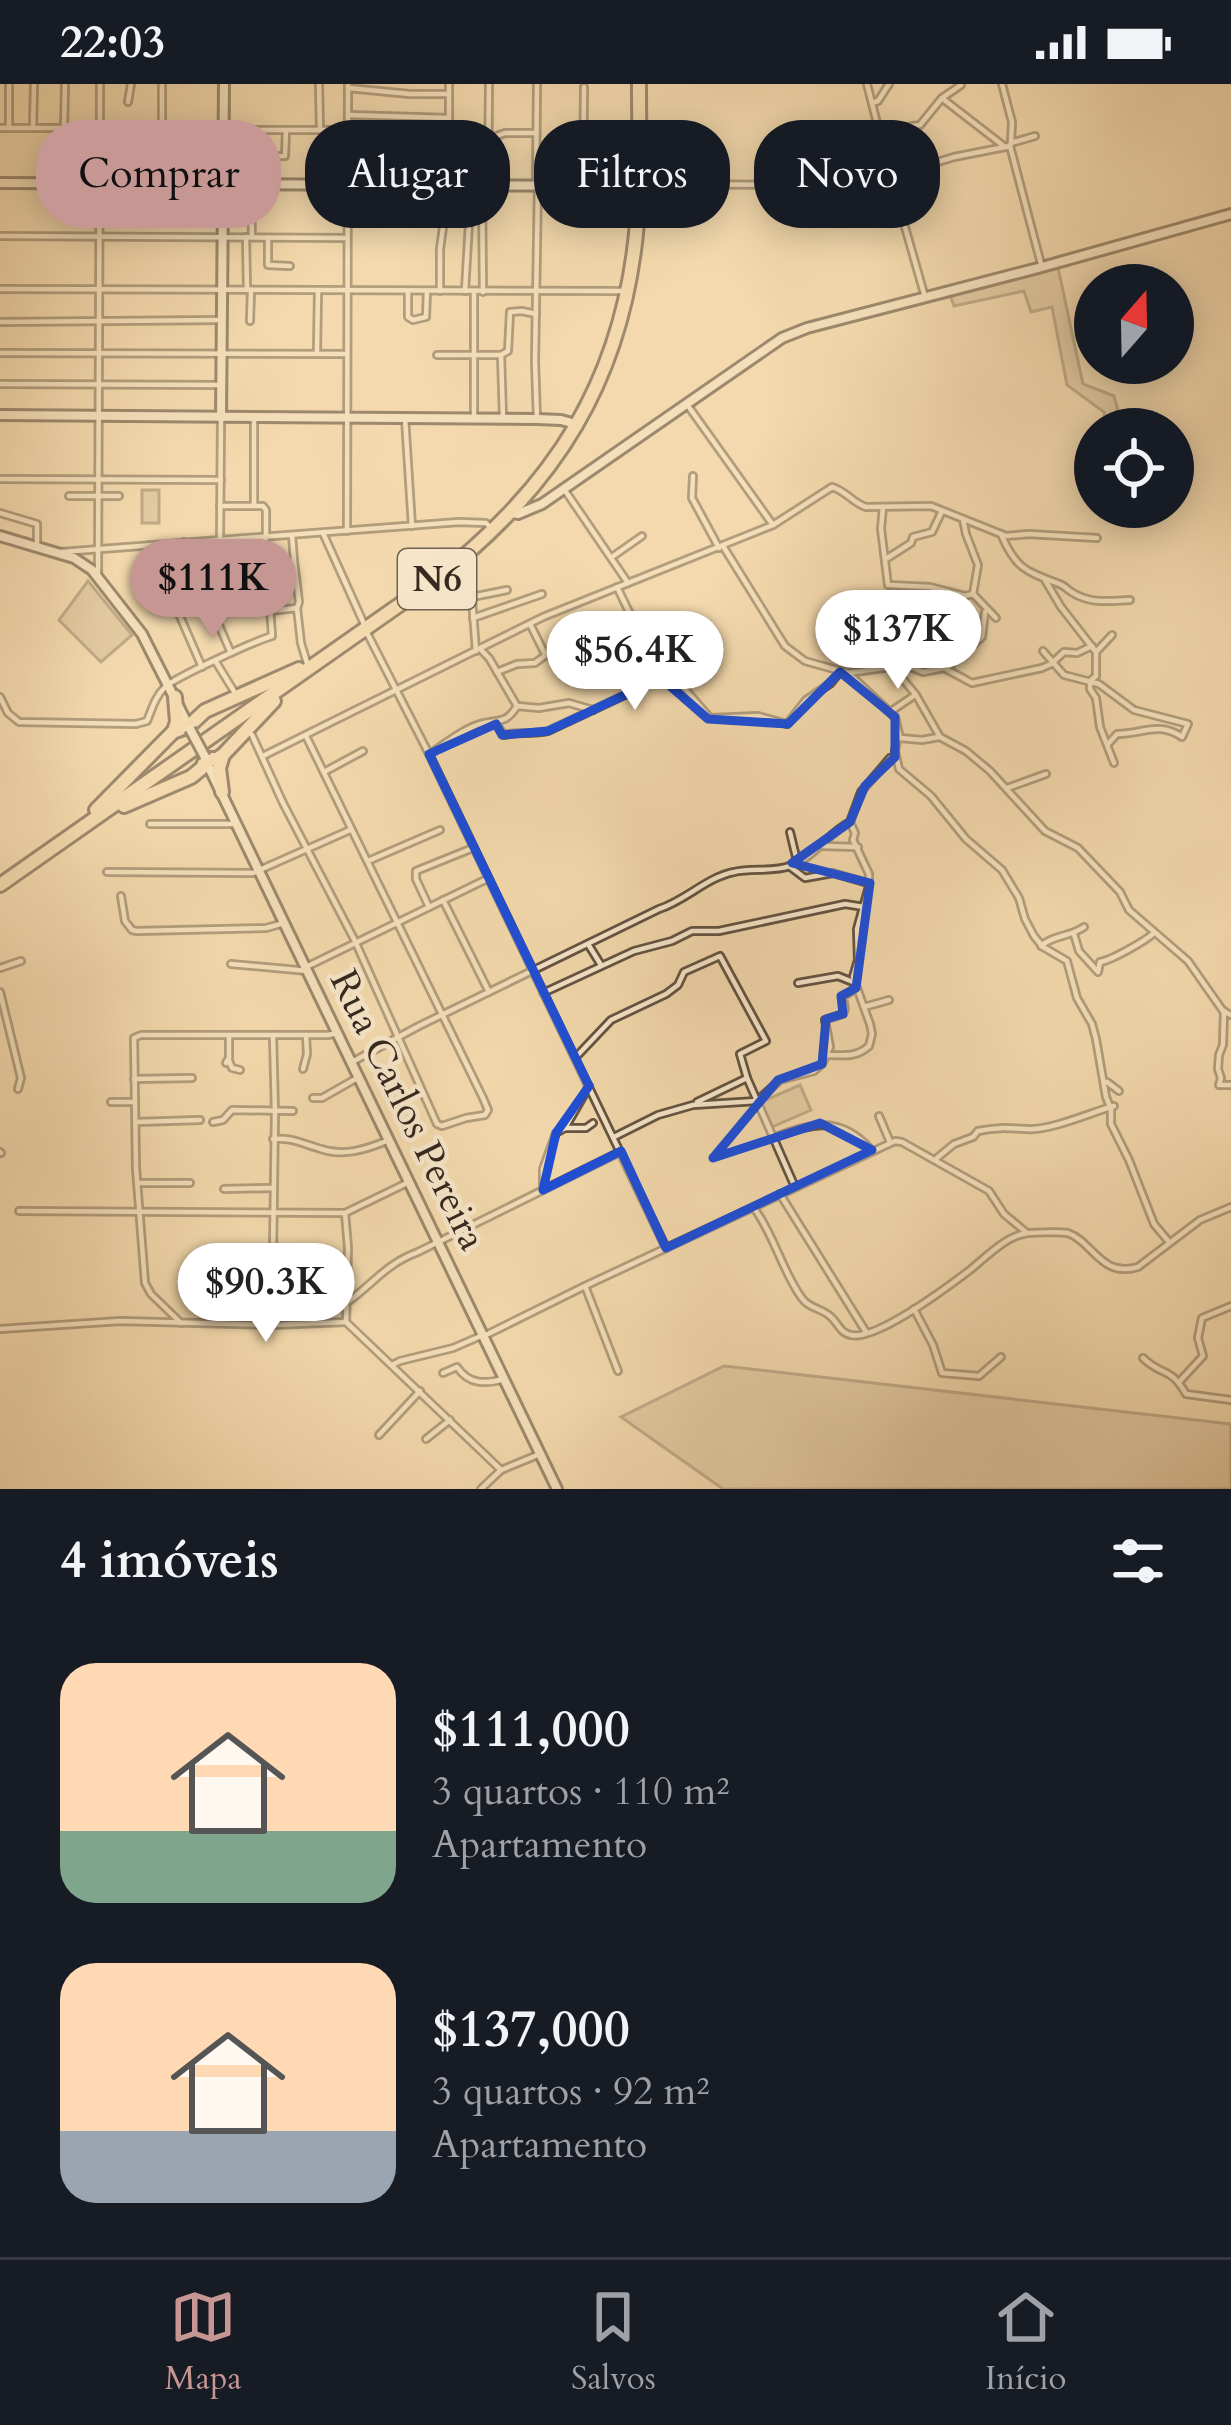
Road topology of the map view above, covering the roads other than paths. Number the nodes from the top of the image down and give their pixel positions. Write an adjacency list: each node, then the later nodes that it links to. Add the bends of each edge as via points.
1 (10, 84): 37 (street)
2 (34, 84): 38 (street)
3 (64, 84): 38 (street, via 64,128)
4 (100, 84): 25 (street)
5 (131, 84): 21 (street)
6 (161, 84): 26 (street)
7 (224, 84): 27 (main road)
8 (319, 84): 28 (street)
9 (449, 84): 19 (street)
10 (489, 84): 30 (street)
11 (537, 84): 31 (street)
12 (636, 84): 33 (highway, N6)
13 (867, 84): 22 (street)
14 (889, 84): 22 (street)
15 (961, 84): 20 (street)
16 (1003, 84): 43 (street)
17 (347, 86): 19 (street); 23 (street)
18 (584, 86): 32 (street)
19 (449, 94): 24 (street)
20 (942, 98): 35 (street); 43 (street)
21 (128, 102)
22 (872, 103): 34 (street)
23 (347, 115): 24 (street); 29 (street)
24 (448, 118)
25 (99, 120)
26 (162, 120)
27 (224, 120)
28 (320, 120)
29 (347, 120)
30 (488, 120)
31 (537, 120)
32 (584, 120)
33 (637, 120)
34 (877, 120)
35 (924, 120)
36 (0, 128): 37 (street)
37 (9, 128): 38 (street)
38 (33, 128)
39 (281, 130): 40 (street)
40 (286, 130): 41 (street); 44 (street)
41 (305, 130)
42 (1035, 136): 43 (street)
43 (1008, 145): 45 (street); 67 (street)
44 (281, 156)
45 (940, 162)
46 (0, 183): 47 (main road)
47 (36, 183)
48 (1231, 214): 67 (main road)
49 (99, 228): 61 (street)
50 (223, 228): 62 (main road)
51 (249, 228): 63 (street)
52 (347, 228): 65 (street)
53 (443, 228): 76 (street)
54 (474, 228): 77 (street)
55 (482, 228): 80 (street)
56 (537, 228): 81 (street)
57 (632, 228): 78 (highway, N6)
58 (637, 228): 123 (highway, N6, via 629,281 590,401)
59 (905, 228): 82 (street)
60 (0, 236): 61 (street)
61 (99, 236): 62 (street); 69 (street)
62 (223, 237): 63 (street); 72 (main road)
63 (249, 237): 64 (street); 70 (street)
64 (268, 238): 65 (street); 66 (street, via 268,265)
65 (347, 238): 71 (street)
66 (290, 266)
67 (1042, 267): 82 (main road)
68 (0, 289): 69 (street)
69 (99, 290): 72 (street); 85 (street)
70 (249, 290): 72 (street); 73 (street); 86 (street)
71 (347, 290): 73 (street); 74 (street); 92 (street)
72 (223, 291): 84 (main road)
73 (318, 291): 91 (street)
74 (408, 291): 75 (street); 75 (street, via 413,320 426,317)
75 (427, 291): 76 (street)
76 (440, 291): 77 (street)
77 (465, 291): 79 (street)
78 (622, 291): 81 (street); 109 (highway, N6)
79 (474, 292): 80 (street); 93 (street)
80 (483, 292): 81 (street)
81 (537, 292): 83 (street)
82 (925, 296): 99 (main road, via 782,338)
83 (536, 314): 95 (street, via 510,312 508,351); 108 (street)
84 (222, 320): 85 (street); 90 (main road)
85 (99, 321): 87 (street); 89 (street)
86 (250, 321)
87 (0, 322)
88 (0, 353): 89 (street)
89 (99, 353): 90 (street); 97 (street)
90 (222, 353): 91 (street); 98 (main road)
91 (317, 354): 92 (street)
92 (347, 354): 104 (street)
93 (473, 354): 94 (street); 95 (street); 106 (street)
94 (436, 355)
95 (501, 355): 107 (street)
96 (0, 384): 97 (street)
97 (99, 385): 98 (street); 101 (street)
98 (222, 386): 102 (main road)
99 (686, 403): 114 (main road); 125 (street)
100 (0, 415): 101 (main road)
101 (99, 416): 102 (main road); 112 (street)
102 (221, 417): 103 (main road); 113 (street)
103 (254, 417): 104 (main road); 119 (street)
104 (347, 418): 105 (main road); 128 (street)
105 (405, 418): 106 (main road); 126 (street)
106 (474, 419): 107 (main road)
107 (502, 419): 108 (main road)
108 (537, 419): 109 (main road)
109 (572, 423): 127 (highway, N6)
110 (693, 476): 139 (street, via 692,498)
111 (0, 479): 112 (street)
112 (99, 480): 113 (street); 116 (street)
113 (221, 480): 118 (street)
114 (564, 489): 123 (main road); 143 (street)
115 (69, 496): 116 (street)
116 (99, 496): 117 (street); 141 (street)
117 (119, 496)
118 (220, 506): 119 (street); 136 (street)
119 (254, 506): 134 (street, via 266,510)
120 (883, 506): 121 (street); 125 (street, via 860,505 832,487); 145 (street)
121 (942, 509): 124 (street); 145 (street, via 932,532)
122 (0, 512): 140 (street, via 38,524)
123 (513, 513): 144 (highway, N6)
124 (963, 519): 130 (street); 155 (street, via 978,565)
125 (773, 525): 139 (street)
126 (412, 526): 127 (street); 128 (street)
127 (490, 527): 164 (highway, N6)
128 (347, 531): 129 (street)
129 (323, 533): 131 (street); 164 (street)
130 (1001, 534): 135 (street); 150 (street, via 1012,559)
131 (292, 535): 134 (street); 146 (street)
132 (0, 536): 140 (main road)
133 (642, 536): 143 (street)
134 (266, 537): 136 (street); 147 (street)
135 (1097, 538)
136 (220, 540): 137 (street)
137 (183, 542): 138 (street); 170 (street)
138 (149, 545): 141 (street); 175 (street)
139 (722, 547): 151 (street); 179 (street, via 785,646)
140 (37, 548): 142 (main road)
141 (98, 549): 142 (street); 149 (street)
142 (54, 553): 149 (main road, via 79,560)
143 (612, 557): 151 (street)
144 (465, 558): 156 (street); 164 (highway, N6)
145 (886, 559): 155 (street, via 888,585)
146 (294, 561): 147 (street); 158 (street)
147 (268, 566): 148 (street); 160 (street)
148 (233, 568)
149 (98, 579): 182 (main road, Rua Carlos Pereira)
150 (1045, 580): 157 (street, via 1097,602); 167 (street)
151 (628, 583): 152 (street)
152 (617, 587): 163 (street); 180 (street)
153 (507, 590): 156 (street)
154 (542, 594): 161 (street)
155 (969, 595): 159 (street); 174 (street, via 937,635)
156 (472, 597): 161 (street)
157 (1130, 600)
158 (297, 608): 160 (street); 177 (street)
159 (985, 609): 162 (street); 176 (street, via 982,637)
160 (270, 611): 170 (street, via 272,636)
161 (473, 618): 168 (street)
162 (995, 618)
163 (530, 624): 168 (street); 171 (street)
164 (365, 627): 177 (highway, N6); 183 (street)
165 (1112, 635): 167 (street)
166 (570, 643): 171 (street)
167 (1094, 649): 173 (street, via 1064,652); 181 (street, via 1096,676)
168 (478, 650): 178 (street); 183 (street)
169 (1043, 651): 173 (street)
170 (231, 654): 172 (street)
171 (545, 654): 178 (street)
172 (216, 662): 175 (street); 186 (street)
173 (1054, 662): 176 (street, via 973,683); 181 (street, via 1064,675)
174 (893, 667): 176 (street); 179 (street); 184 (street)
175 (203, 668): 182 (street)
176 (947, 668)
177 (300, 670): 186 (highway); 201 (highway); 211 (highway, N6)
178 (496, 672): 187 (street)
179 (844, 672): 180 (street, via 788,724 710,718 684,688); 190 (street)
180 (662, 678): 188 (street)
181 (1089, 682): 198 (street); 198 (street, via 1134,710 1188,724 1182,736 1158,727 1117,734)
182 (171, 690): 185 (street, via 136,724 19,722); 189 (highway); 192 (main road, Rua Carlos Pereira); 193 (highway)
183 (398, 691): 195 (street); 200 (street)
184 (916, 695): 190 (street); 197 (street)
185 (0, 697)
186 (237, 697): 189 (highway)
187 (517, 706): 188 (street); 191 (street)
188 (593, 710): 191 (street, via 535,735 504,735)
189 (205, 712): 192 (highway)
190 (890, 712): 196 (street)
191 (496, 724): 200 (street)
192 (190, 727): 193 (highway); 204 (main road, Rua Carlos Pereira, bridge)
193 (173, 732): 211 (highway)
194 (252, 735): 202 (street)
195 (306, 736): 202 (street); 206 (street)
196 (898, 736): 197 (street); 203 (street)
197 (940, 736): 209 (street)
198 (1108, 744): 205 (street)
199 (363, 751): 206 (street)
200 (430, 754): 219 (street)
201 (223, 755): 204 (highway); 210 (highway)
202 (263, 756): 221 (street)
203 (896, 757): 212 (street, via 865,786); 241 (street, via 898,769 1002,871)
204 (205, 758): 208 (highway); 210 (main road, Rua Carlos Pereira)
205 (1114, 764)
206 (324, 772): 215 (street)
207 (1046, 774): 209 (street)
208 (190, 777): 210 (highway); 211 (highway)
209 (1006, 788): 237 (street, via 1045,831 1075,845)
210 (222, 792): 214 (main road, Rua Carlos Pereira)
211 (96, 814): 228 (highway, N6)
212 (850, 822): 218 (street); 220 (street)
213 (150, 824): 214 (street)
214 (236, 824): 225 (main road, Rua Carlos Pereira)
215 (352, 829): 221 (street); 222 (street)
216 (440, 830): 222 (street)
217 (790, 832): 223 (street)
218 (822, 846): 220 (street); 223 (street)
219 (473, 848): 227 (street); 232 (street, via 416,872)
220 (858, 848): 229 (street)
221 (308, 850): 225 (street); 239 (street)
222 (368, 861): 234 (street)
223 (797, 861): 224 (street)
224 (790, 866): 229 (street, via 805,878 830,873); 240 (street, via 729,872)
225 (260, 871): 226 (street); 235 (main road, Rua Carlos Pereira)
226 (107, 872)
227 (488, 879): 231 (street); 247 (street)
228 (0, 881)
229 (870, 883): 233 (street)
230 (122, 896): 235 (street, via 132,930)
231 (443, 900): 232 (street); 251 (street)
232 (429, 907): 234 (street)
233 (864, 907): 244 (street, via 692,931); 249 (street)
234 (397, 921): 239 (street); 256 (street)
235 (284, 923): 246 (main road, Rua Carlos Pereira)
236 (1084, 927): 238 (street)
237 (1154, 932): 238 (street, via 1100,962 1098,972); 255 (street)
238 (1074, 934): 241 (street)
239 (355, 941): 246 (street); 263 (street)
240 (588, 944): 244 (street); 247 (street)
241 (1041, 946): 270 (street, via 1071,970)
242 (21, 961): 245 (street)
243 (231, 964): 246 (street)
244 (602, 966): 252 (street)
245 (0, 968)
246 (307, 969): 259 (main road, Rua Carlos Pereira)
247 (532, 971): 251 (street); 252 (street)
248 (798, 983): 249 (street, via 838,976)
249 (854, 985): 254 (street); 264 (street, via 842,1014 825,1020)
250 (0, 992): 257 (street)
251 (489, 992): 256 (street)
252 (543, 993): 265 (street)
253 (889, 1000): 254 (street)
254 (864, 1007): 264 (street, via 869,1046)
255 (1228, 1013): 274 (street, via 1218,1069 1219,1085)
256 (442, 1015): 263 (street); 263 (street, via 485,1115 439,1126)
257 (9, 1028): 258 (street); 276 (street)
258 (0, 1030)
259 (338, 1032): 261 (street); 266 (main road, Rua Carlos Pereira)
260 (229, 1035): 262 (street); 268 (street, via 227,1062); 273 (street, via 137,1036)
261 (306, 1035): 262 (street); 267 (street)
262 (273, 1036): 285 (street)
263 (397, 1038): 266 (street)
264 (828, 1055): 279 (street)
265 (575, 1058): 272 (street, via 608,1022 720,956 766,1041 740,1054); 275 (street)
266 (352, 1062): 269 (main road, Rua Carlos Pereira)
267 (303, 1069)
268 (240, 1070)
269 (359, 1077): 278 (street); 295 (main road, Rua Carlos Pereira)
270 (1104, 1077): 277 (street); 283 (street)
271 (192, 1078): 273 (street)
272 (747, 1078): 279 (street); 282 (street)
273 (134, 1079): 281 (street)
274 (1231, 1084)
275 (590, 1086): 291 (street); 292 (street)
276 (18, 1089)
277 (1120, 1091)
278 (313, 1099)
279 (757, 1101): 282 (street); 293 (street)
280 (111, 1102): 281 (street)
281 (136, 1102): 288 (street)
282 (693, 1105): 292 (street)
283 (1112, 1106): 299 (street, via 1046,1127 978,1132); 316 (street, via 1111,1124)
284 (293, 1111): 285 (street)
285 (275, 1112): 289 (street, via 232,1110); 294 (street)
286 (879, 1116): 296 (street)
287 (200, 1120): 288 (street)
288 (136, 1122): 302 (street)
289 (213, 1122)
290 (593, 1123): 291 (street)
291 (566, 1128): 306 (street, via 556,1133)
292 (614, 1137): 298 (street)
293 (773, 1138): 297 (street, via 826,1124); 303 (street)
294 (273, 1139): 295 (street, via 334,1153); 304 (street)
295 (389, 1140): 300 (main road, Rua Carlos Pereira)
296 (890, 1142): 297 (street); 299 (street)
297 (872, 1150): 303 (street)
298 (620, 1152): 306 (street); 317 (street)
299 (935, 1160): 314 (street, via 989,1191)
300 (409, 1182): 313 (street); 315 (main road, Rua Carlos Pereira)
301 (190, 1183): 302 (street)
302 (137, 1184): 311 (street)
303 (795, 1187): 307 (street)
304 (273, 1188): 305 (street); 312 (street)
305 (224, 1189)
306 (543, 1190): 315 (street)
307 (780, 1194): 309 (street); 326 (street)
308 (1231, 1207): 316 (street)
309 (754, 1208): 317 (street); 326 (street, via 807,1305 847,1334)
310 (19, 1211): 311 (street)
311 (138, 1212): 312 (street); 323 (street, via 145,1285)
312 (272, 1213): 313 (street); 324 (street)
313 (345, 1213): 319 (street)
314 (1028, 1232): 316 (street, via 1064,1232 1128,1270); 321 (street)
315 (438, 1242): 319 (street, via 394,1261); 327 (main road, Rua Carlos Pereira)
316 (1169, 1242)
317 (666, 1249): 318 (street)
318 (585, 1286): 327 (street); 331 (street)
319 (347, 1303): 322 (street)
320 (1231, 1306): 334 (street, via 1202,1318 1203,1358)
321 (914, 1309): 326 (street); 328 (street, via 942,1372 979,1376)
322 (346, 1322): 324 (street); 330 (street)
323 (181, 1323): 324 (street); 325 (street)
324 (272, 1325)
325 (0, 1330)
326 (867, 1334)
327 (483, 1336): 330 (street); 333 (main road, Rua Carlos Pereira)
328 (1001, 1357)
329 (1142, 1358): 334 (street)
330 (392, 1365): 335 (street)
331 (618, 1371)
332 (443, 1372): 333 (street, via 458,1366 476,1382)
333 (504, 1379): 340 (main road, Rua Carlos Pereira)
334 (1180, 1381): 336 (street, via 1186,1394)
335 (420, 1391): 337 (street); 338 (street)
336 (1231, 1400)
337 (450, 1420): 339 (street); 341 (street)
338 (379, 1435)
339 (426, 1438)
340 (540, 1454): 341 (street); 343 (main road, Rua Carlos Pereira)
341 (502, 1469): 342 (street)
342 (481, 1489)
343 (556, 1489)

